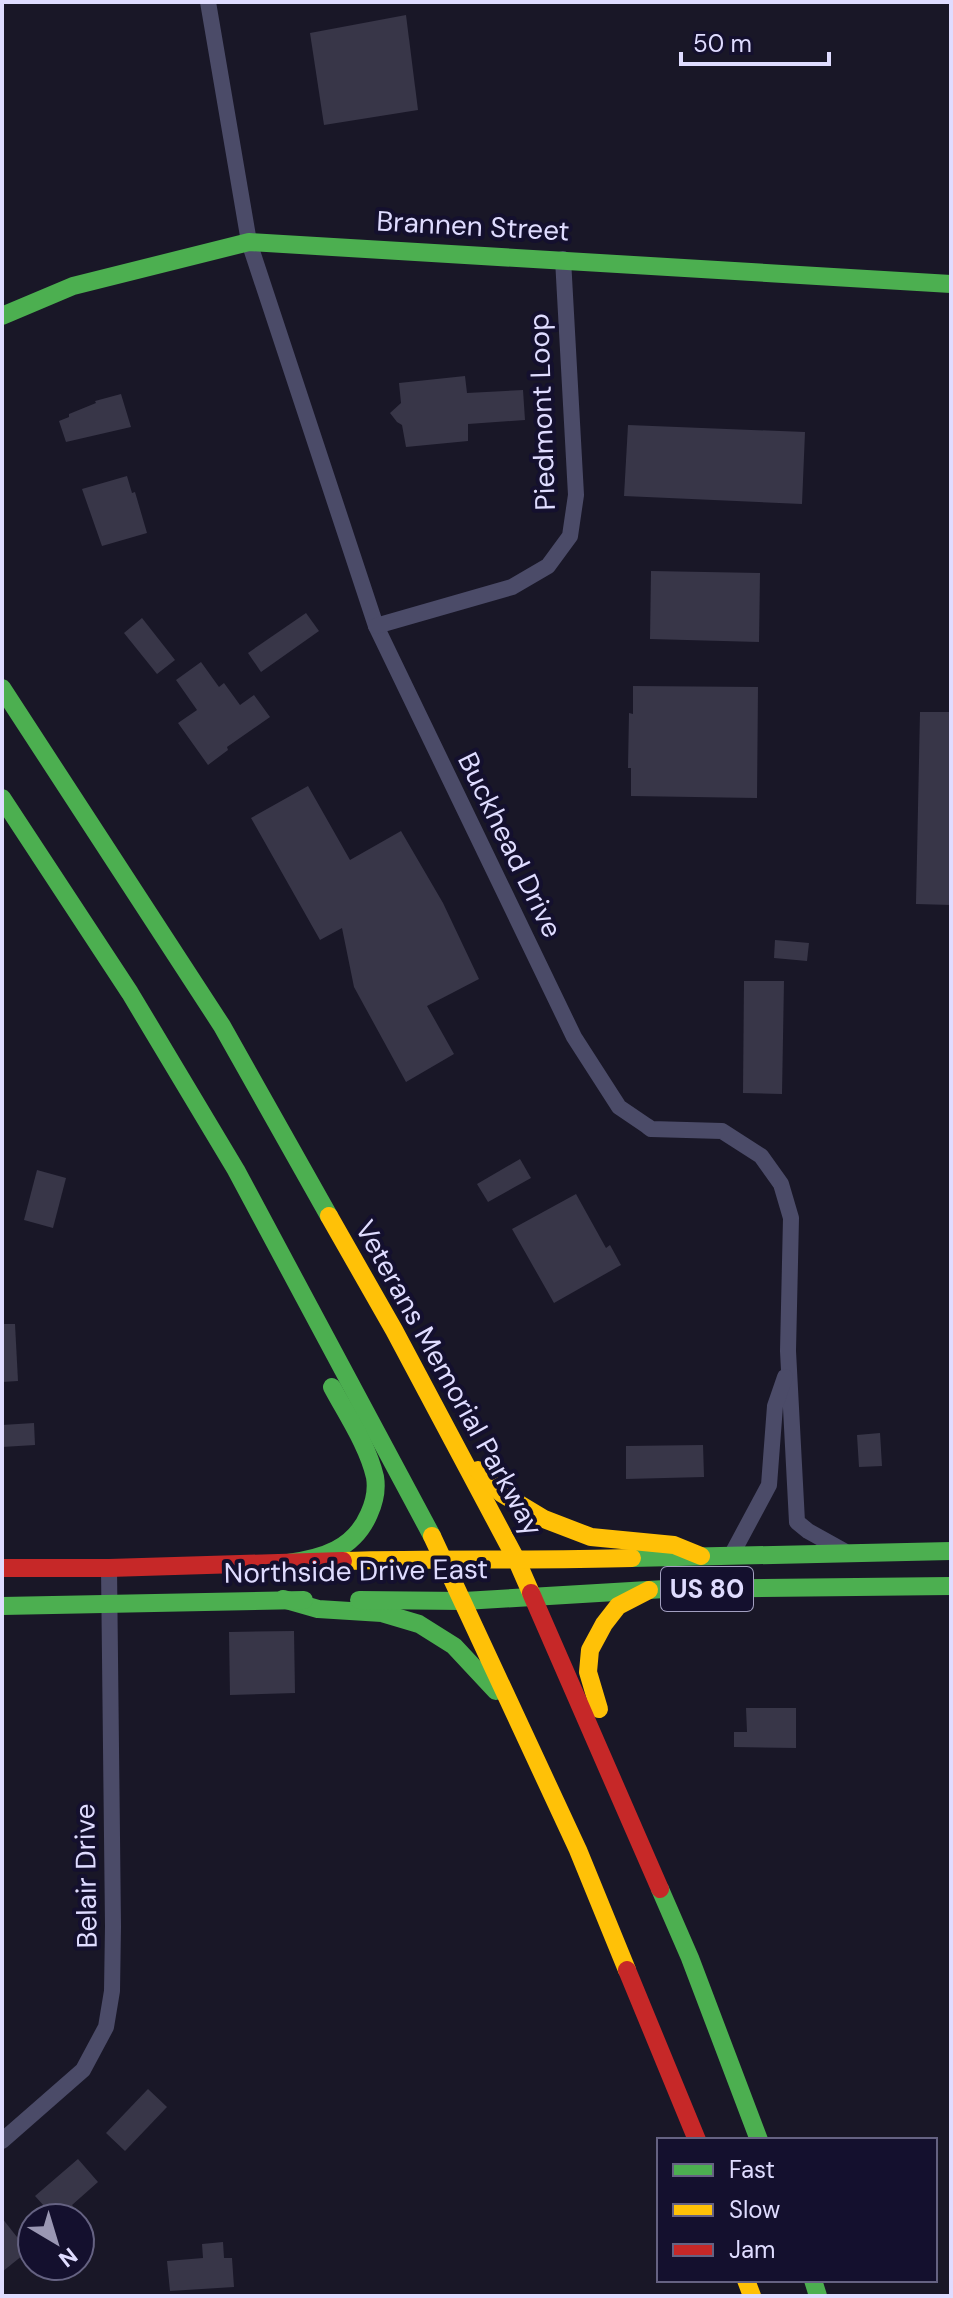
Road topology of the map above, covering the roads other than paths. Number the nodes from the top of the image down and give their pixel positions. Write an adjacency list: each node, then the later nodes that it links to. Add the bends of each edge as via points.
1 (208, 2): 2 (street, Buckhead Drive)
2 (249, 242): 3 (main road, Brannen Street); 5 (main road, Brannen Street, via 73,286); 6 (street, Buckhead Drive)
3 (563, 259): 4 (main road, Brannen Street); 6 (street, Piedmont Loop, via 576,495 570,536 548,566 512,587)
4 (951, 284)
5 (2, 316)
6 (376, 626): 10 (street, Buckhead Drive, via 574,1037 619,1107 651,1129 722,1131 761,1156 781,1184 791,1218)
7 (2, 688): 11 (main road, Veterans Memorial Parkway, via 222,1026)
8 (2, 798): 9 (main road, via 130,993)
9 (236, 1170): 17 (main road); 19 (main road, via 298,1322 376,1481 365,1525 348,1544 320,1559)
10 (788, 1368): 13 (street, Buckhead Drive, via 797,1522); 14 (street, Buckhead Drive, via 775,1406 769,1485)
11 (456, 1447): 15 (main road, via 501,1493 544,1519 591,1537 674,1545); 18 (main road, Veterans Memorial Parkway)
12 (951, 1551): 13 (main road, Northside Drive East / US 80)
13 (849, 1553): 14 (main road, Northside Drive East / US 80)
14 (732, 1554): 15 (main road, Northside Drive East / US 80)
15 (701, 1556): 18 (main road, Northside Drive East / US 80)
16 (2, 1558): 21 (main road)
17 (444, 1558): 18 (main road, Northside Drive East / US 80); 19 (main road, Northside Drive East / US 80); 27 (main road)
18 (517, 1561): 25 (main road, Veterans Memorial Parkway)
19 (288, 1563): 22 (main road, Northside Drive East / US 80)
20 (2, 1568): 21 (main road, Northside Drive East / US 80)
21 (38, 1568): 22 (main road, Northside Drive East / US 80)
22 (109, 1568): 28 (street, Belair Drive)
23 (951, 1586): 24 (main road, Northside Drive East / US 80)
24 (649, 1590): 25 (main road, Northside Drive East / US 80); 31 (main road, via 618,1606 604,1624 590,1650 588,1672 727,2025)
25 (532, 1595): 27 (main road, Northside Drive East / US 80); 31 (main road, Veterans Memorial Parkway)
26 (283, 1599): 27 (main road, Northside Drive East / US 80); 28 (main road, Northside Drive East / US 80); 30 (main road, via 318,1609 382,1613 419,1624 454,1646)
27 (464, 1601): 30 (main road)
28 (109, 1604): 29 (main road, Northside Drive East / US 80); 34 (street, Belair Drive, via 113,1926 106,2027 83,2070)
29 (2, 1606)
30 (516, 1715): 32 (main road, via 578,1850)
31 (727, 2054): 33 (main road, Veterans Memorial Parkway)
32 (696, 2138)
33 (758, 2138)
34 (2, 2141)

